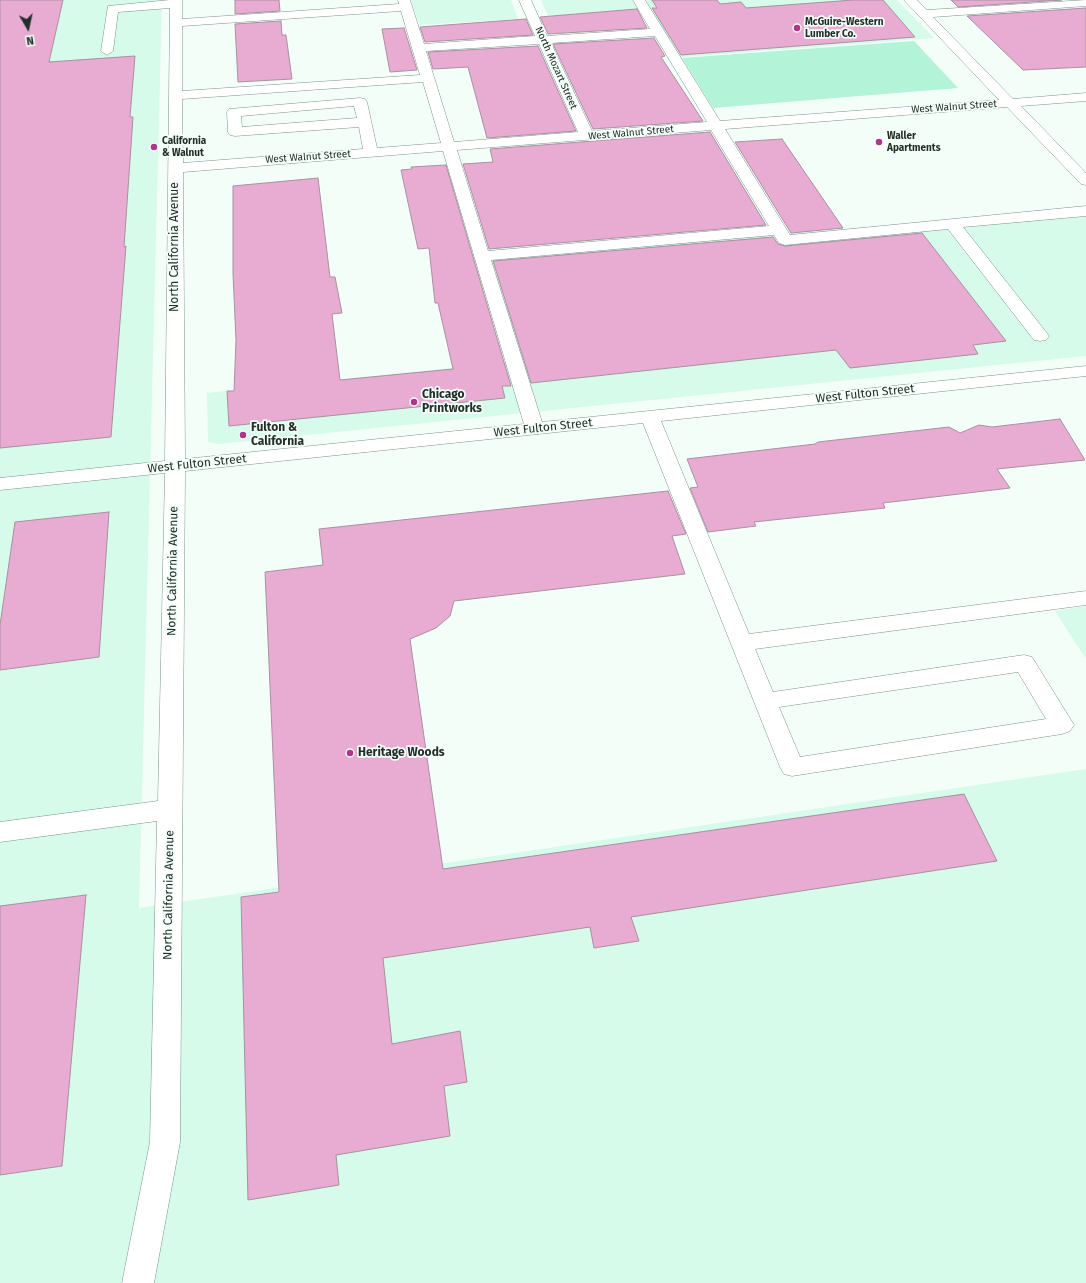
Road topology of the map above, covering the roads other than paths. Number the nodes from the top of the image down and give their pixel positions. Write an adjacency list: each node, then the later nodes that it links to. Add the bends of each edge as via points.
1 (296, 0): 8 (street)
2 (525, 0): 12 (street, North Mozart Street)
3 (639, 0): 11 (street)
4 (910, 0): 9 (street)
5 (176, 2): 10 (street, North California Avenue); 14 (street, via 112,9)
6 (1086, 2): 9 (street)
7 (405, 4): 8 (street); 13 (street)
8 (299, 14): 10 (street)
9 (923, 14): 18 (street)
10 (175, 23): 16 (street, North California Avenue)
11 (659, 32): 12 (street); 20 (street)
12 (543, 40): 13 (street); 21 (street, North Mozart Street)
13 (418, 48): 15 (street)
14 (107, 51)
15 (428, 78): 16 (street); 22 (street)
16 (175, 96): 24 (street, North California Avenue)
17 (1086, 97): 18 (street, West Walnut Street)
18 (1010, 102): 20 (street, West Walnut Street); 25 (street)
19 (364, 122): 19 (street, via 360,102 234,112 235,132); 23 (street)
20 (716, 126): 21 (street, West Walnut Street); 28 (street)
21 (587, 136): 22 (street, West Walnut Street)
22 (449, 147): 23 (street, West Walnut Street); 29 (street)
23 (371, 153): 24 (street, West Walnut Street)
24 (175, 168): 34 (street, North California Avenue)
25 (1086, 181)
26 (1086, 211): 27 (street)
27 (952, 224): 28 (street, via 785,240); 30 (street)
28 (779, 230): 29 (street)
29 (482, 256): 33 (street)
30 (1040, 336)
31 (1086, 371): 32 (street, West Fulton Street)
32 (650, 417): 33 (street, West Fulton Street); 37 (street)
33 (535, 429): 34 (street, West Fulton Street)
34 (175, 466): 35 (street, West Fulton Street); 39 (street, North California Avenue)
35 (0, 484)
36 (1086, 598): 37 (street)
37 (742, 643): 38 (street)
38 (766, 701): 38 (street, via 792,767 1062,725 1024,662)
39 (170, 809): 40 (street); 41 (street, North California Avenue, via 165,1142)
40 (0, 832)
41 (138, 1283)

